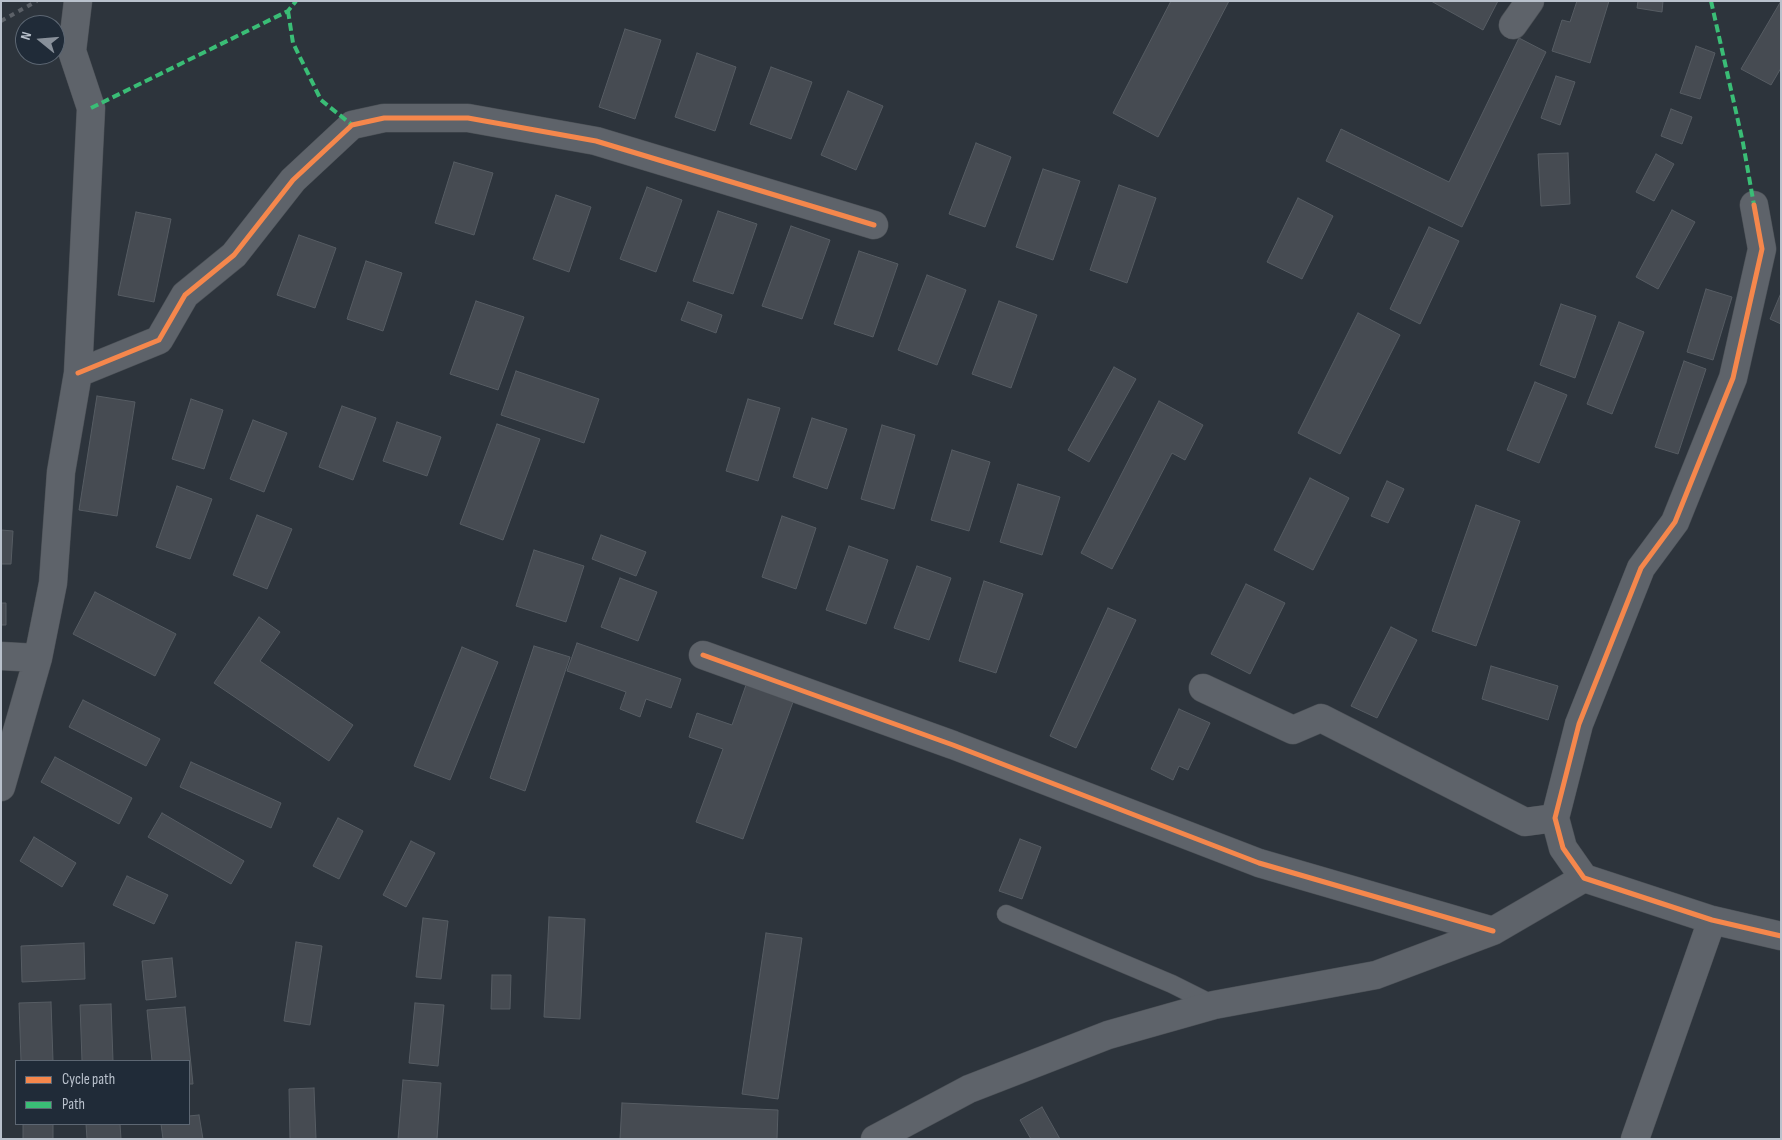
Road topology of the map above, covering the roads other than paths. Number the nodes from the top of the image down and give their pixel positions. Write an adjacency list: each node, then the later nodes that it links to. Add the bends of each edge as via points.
1 (78, 1): 6 (street, via 72,51 91,108)
2 (1530, 1): 3 (street)
3 (1513, 25)
4 (1754, 205): 12 (street, via 1762,249 1733,378 1676,522 1641,568 1579,724)
5 (874, 225): 6 (street, via 596,141 468,118 384,118 352,125 293,180 234,255 185,295 159,340)
6 (78, 373): 9 (street, via 61,472 53,583)
7 (704, 654): 16 (street, via 953,745 1259,863)
8 (1, 656): 9 (street)
9 (38, 658): 11 (street)
10 (1203, 688): 12 (street, via 1293,730 1321,718 1525,822)
11 (1, 787)
12 (1555, 818): 13 (street, via 1563,848)
13 (1584, 878): 15 (street); 16 (street)
14 (1006, 914): 18 (lane)
15 (1712, 920): 17 (street); 20 (street)
16 (1493, 931): 18 (street, via 1376,975)
17 (1781, 936)
18 (1214, 1005): 19 (street, via 1108,1035 969,1089)
19 (875, 1139)
20 (1635, 1139)

